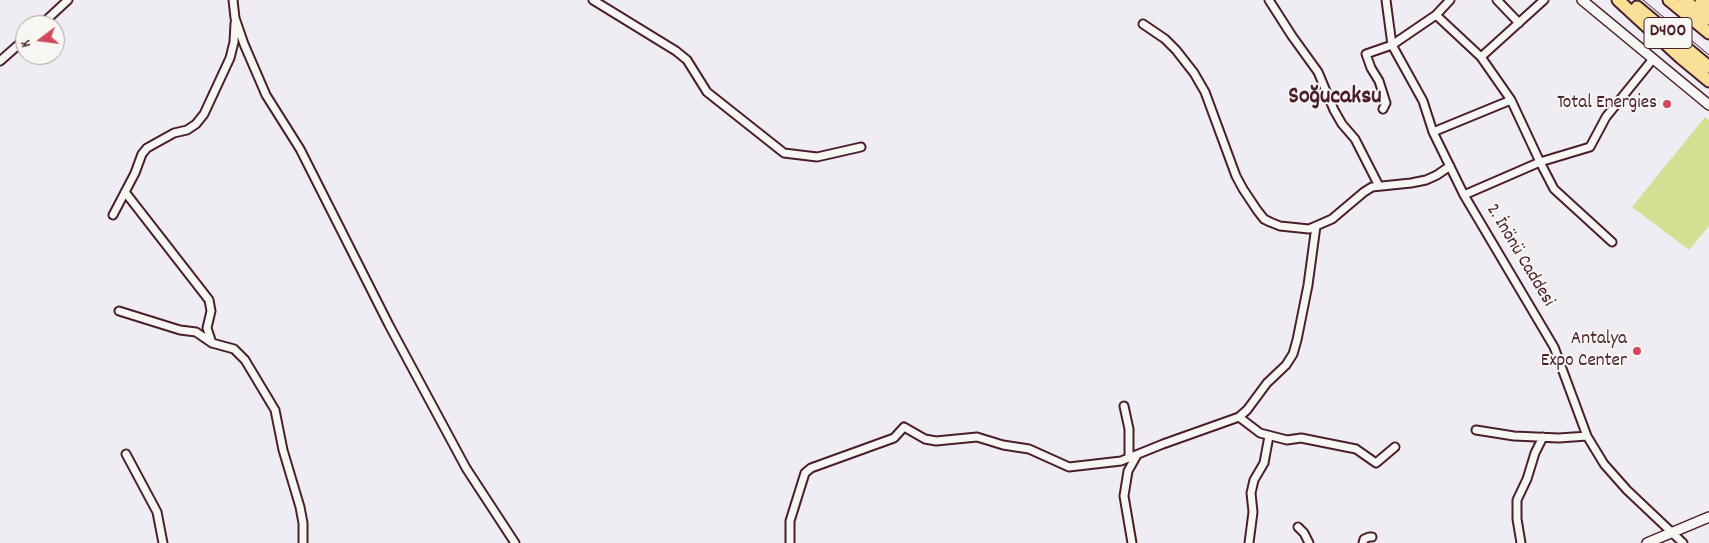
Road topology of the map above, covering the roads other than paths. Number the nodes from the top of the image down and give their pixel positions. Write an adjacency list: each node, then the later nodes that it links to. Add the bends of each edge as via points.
1 (68, 0): 17 (street)
2 (233, 0): 18 (street)
3 (593, 0): 34 (street, via 676,51 687,60 707,92 784,153 817,157)
4 (1269, 0): 37 (street, via 1318,72 1334,110 1355,139)
5 (1386, 0): 23 (street)
6 (1450, 0): 16 (street)
7 (1497, 0): 20 (street)
8 (1544, 0): 20 (street)
9 (1582, 0): 26 (street)
10 (1618, 0): 29 (highway)
11 (1628, 0): 28 (highway, D400)
12 (1669, 0): 22 (highway, D400)
13 (1684, 0): 19 (highway)
14 (1701, 0): 15 (highway)
15 (1709, 7)
16 (1436, 14): 23 (street); 25 (street)
17 (51, 15)
18 (235, 18): 38 (street, via 230,58 204,114 186,130 147,148); 61 (street, via 266,95 300,149 466,468)
19 (1709, 19)
20 (1519, 23): 25 (street)
21 (1143, 24): 41 (street, via 1172,45 1194,73 1214,114 1236,176 1264,219 1280,226 1309,229)
22 (1709, 33)
23 (1392, 45): 32 (street, via 1366,54 1384,96 1386,103); 33 (street, 2. İnönü Caddesi, via 1423,101)
24 (15, 48): 27 (street)
25 (1481, 58): 30 (street)
26 (1653, 59): 31 (street); 35 (street, via 1606,117 1590,147)
27 (0, 61)
28 (1709, 67)
29 (1709, 81)
30 (1511, 100): 33 (street); 35 (street)
31 (1709, 105)
32 (1383, 109)
33 (1433, 132): 36 (street, 2. İnönü Caddesi)
34 (861, 147)
35 (1540, 162): 39 (street); 42 (street, via 1554,189)
36 (1450, 166): 37 (street, via 1426,180); 39 (street, 2. İnönü Caddesi)
37 (1379, 186): 41 (street, via 1364,192 1332,219)
38 (125, 192): 40 (street); 44 (street, via 209,300 208,328)
39 (1464, 196): 49 (street, 2. İnönü Caddesi, via 1554,347)
40 (113, 215)
41 (1316, 226): 46 (street, via 1308,285 1293,354)
42 (1612, 242)
43 (119, 311): 44 (street, via 196,332)
44 (212, 343): 60 (street, via 239,353 275,410 300,507)
45 (1124, 406): 54 (street, via 1129,429)
46 (1238, 417): 48 (street); 53 (street)
47 (1476, 430): 50 (street)
48 (1269, 436): 51 (street, via 1287,440 1301,438 1356,449 1376,463); 64 (street, via 1264,463 1254,480)
49 (1587, 436): 50 (street); 57 (street, 2. İnönü Caddesi, via 1604,464)
50 (1543, 437): 67 (street, via 1517,500)
51 (1395, 447)
52 (126, 454): 59 (street, via 157,512)
53 (1137, 455): 54 (street); 63 (street, via 1128,471 1124,496)
54 (1129, 458): 62 (street, via 1121,462 1068,467 1028,449 977,437 936,441 925,439 904,427 894,438 805,473 790,521)
55 (1709, 517): 57 (street)
56 (1298, 527): 65 (street)
57 (1672, 533): 68 (street); 69 (street, 2. İnönü Caddesi)
58 (1372, 538): 66 (street, via 1364,539)
59 (163, 543)
60 (303, 543)
61 (515, 543)
62 (790, 543)
63 (1132, 543)
64 (1249, 543)
65 (1309, 543)
66 (1363, 543)
67 (1521, 543)
68 (1647, 543)
69 (1683, 543)

